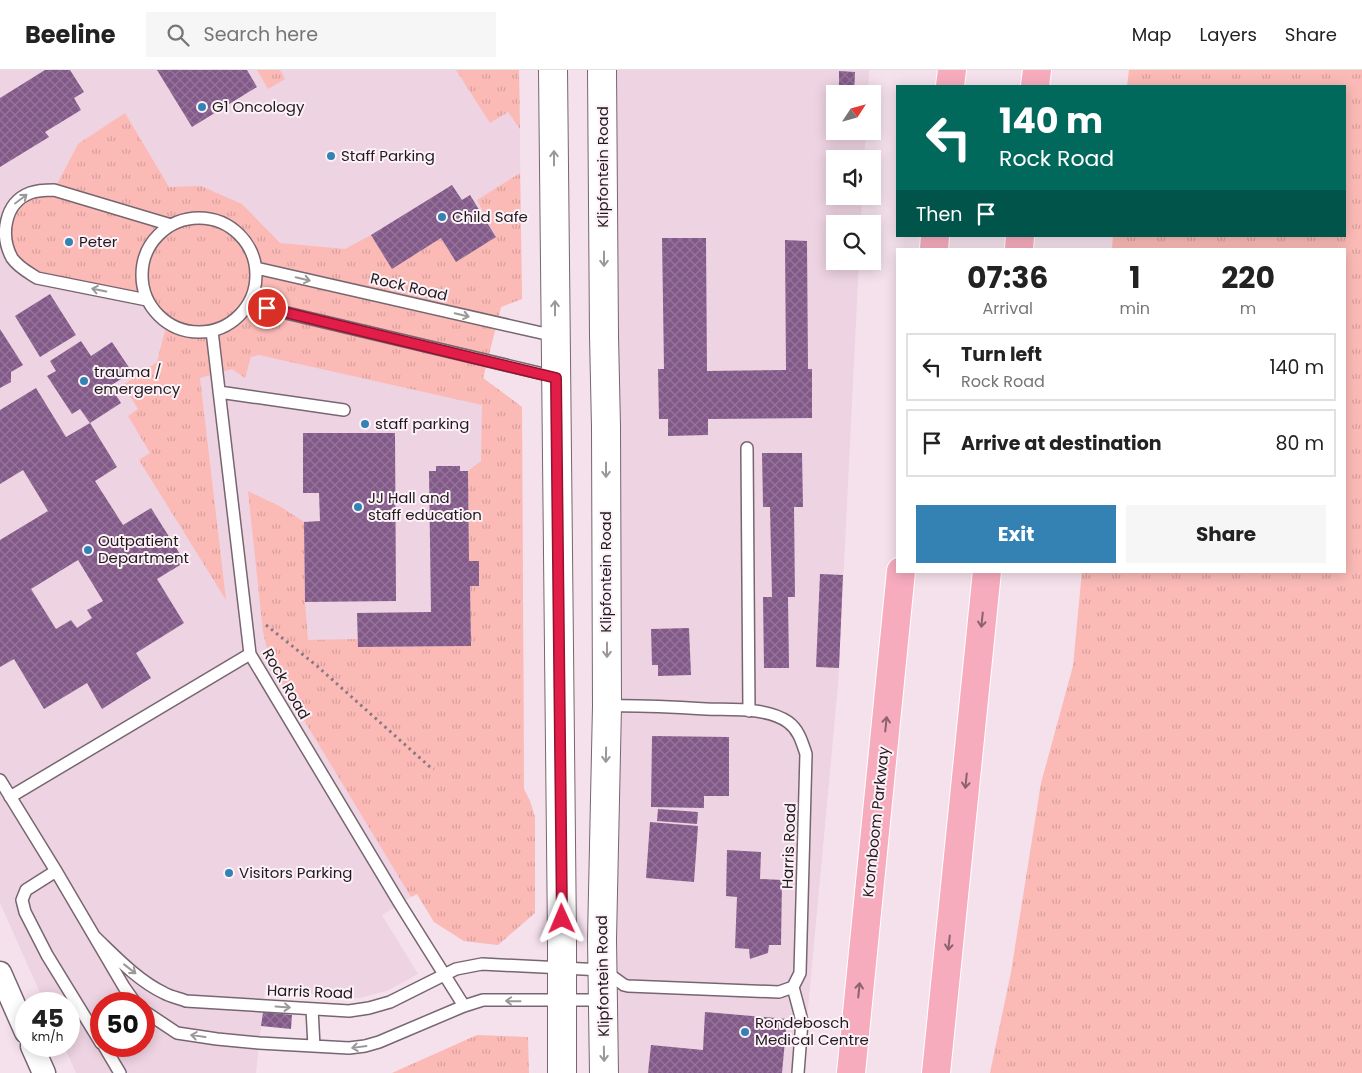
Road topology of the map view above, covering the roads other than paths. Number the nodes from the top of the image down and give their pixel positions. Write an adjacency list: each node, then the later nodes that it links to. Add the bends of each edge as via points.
1 (553, 70): 12 (main road, one-way to 1)
2 (602, 70): 20 (main road, Klipfontein Road, one-way to 20)
3 (952, 70): 5 (highway)
4 (1037, 70): 6 (highway)
5 (950, 85)
6 (1035, 85)
7 (171, 225): 8 (lane, via 203,218 232,228 252,252); 9 (lane, via 148,249 142,266); 9 (lane, one-way to 7, via 36,278 13,260 3,234 5,221 10,209 29,194 54,190)
8 (256, 268): 10 (lane); 12 (lane, Rock Road, one-way to 12)
9 (147, 300): 11 (lane, via 155,313 181,330)
10 (249, 304): 11 (lane, via 234,321); 13 (lane)
11 (212, 331): 14 (lane, Rock Road)
12 (555, 336): 13 (main road)
13 (556, 378): 26 (main road)
14 (219, 392): 15 (lane); 19 (lane, Rock Road)
15 (344, 410)
16 (747, 448): 21 (lane)
17 (901, 573): 46 (highway, Kromboom Parkway, one-way to 17)
18 (987, 573): 47 (highway, one-way to 47)
19 (250, 654): 23 (lane); 28 (lane, Rock Road)
20 (607, 706): 21 (lane, Harris Road); 29 (main road, Klipfontein Road, one-way to 29, via 602,929)
21 (749, 711): 30 (lane, Harris Road, via 772,714 788,722 801,736 806,754 800,973)
22 (0, 780): 23 (lane, Harris Road)
23 (10, 797): 24 (lane, Harris Road)
24 (56, 871): 25 (lane, Harris Road); 37 (lane, via 26,890 22,900 48,955)
25 (94, 936): 31 (lane, Harris Road); 34 (lane, Harris Road, one-way to 34, via 145,981 186,1001)
26 (561, 969): 28 (lane, Harris Road, via 482,964); 29 (lane, Harris Road); 32 (main road)
27 (0, 973): 35 (street)
28 (444, 975): 33 (lane, Rock Road); 34 (lane, Harris Road, via 390,1002 369,1008 348,1011)
29 (610, 985): 30 (lane, Harris Road, via 779,992); 32 (lane, Harris Road); 44 (main road, Klipfontein Road, one-way to 44)
30 (793, 987): 45 (lane, via 802,1021)
31 (128, 992)
32 (562, 1000): 33 (lane, Harris Road, one-way to 33, via 482,1000); 43 (main road)
33 (464, 1006): 38 (lane, Harris Road, one-way to 38, via 365,1046)
34 (312, 1009): 38 (lane)
35 (8, 1015)
36 (155, 1018): 38 (lane, Harris Road, one-way to 36, via 177,1033)
37 (90, 1024)
38 (314, 1046)
39 (37, 1057): 41 (street)
40 (111, 1057): 42 (lane)
41 (44, 1073)
42 (120, 1073)
43 (562, 1073)
44 (604, 1073)
45 (798, 1073)
46 (851, 1073)
47 (936, 1073)

